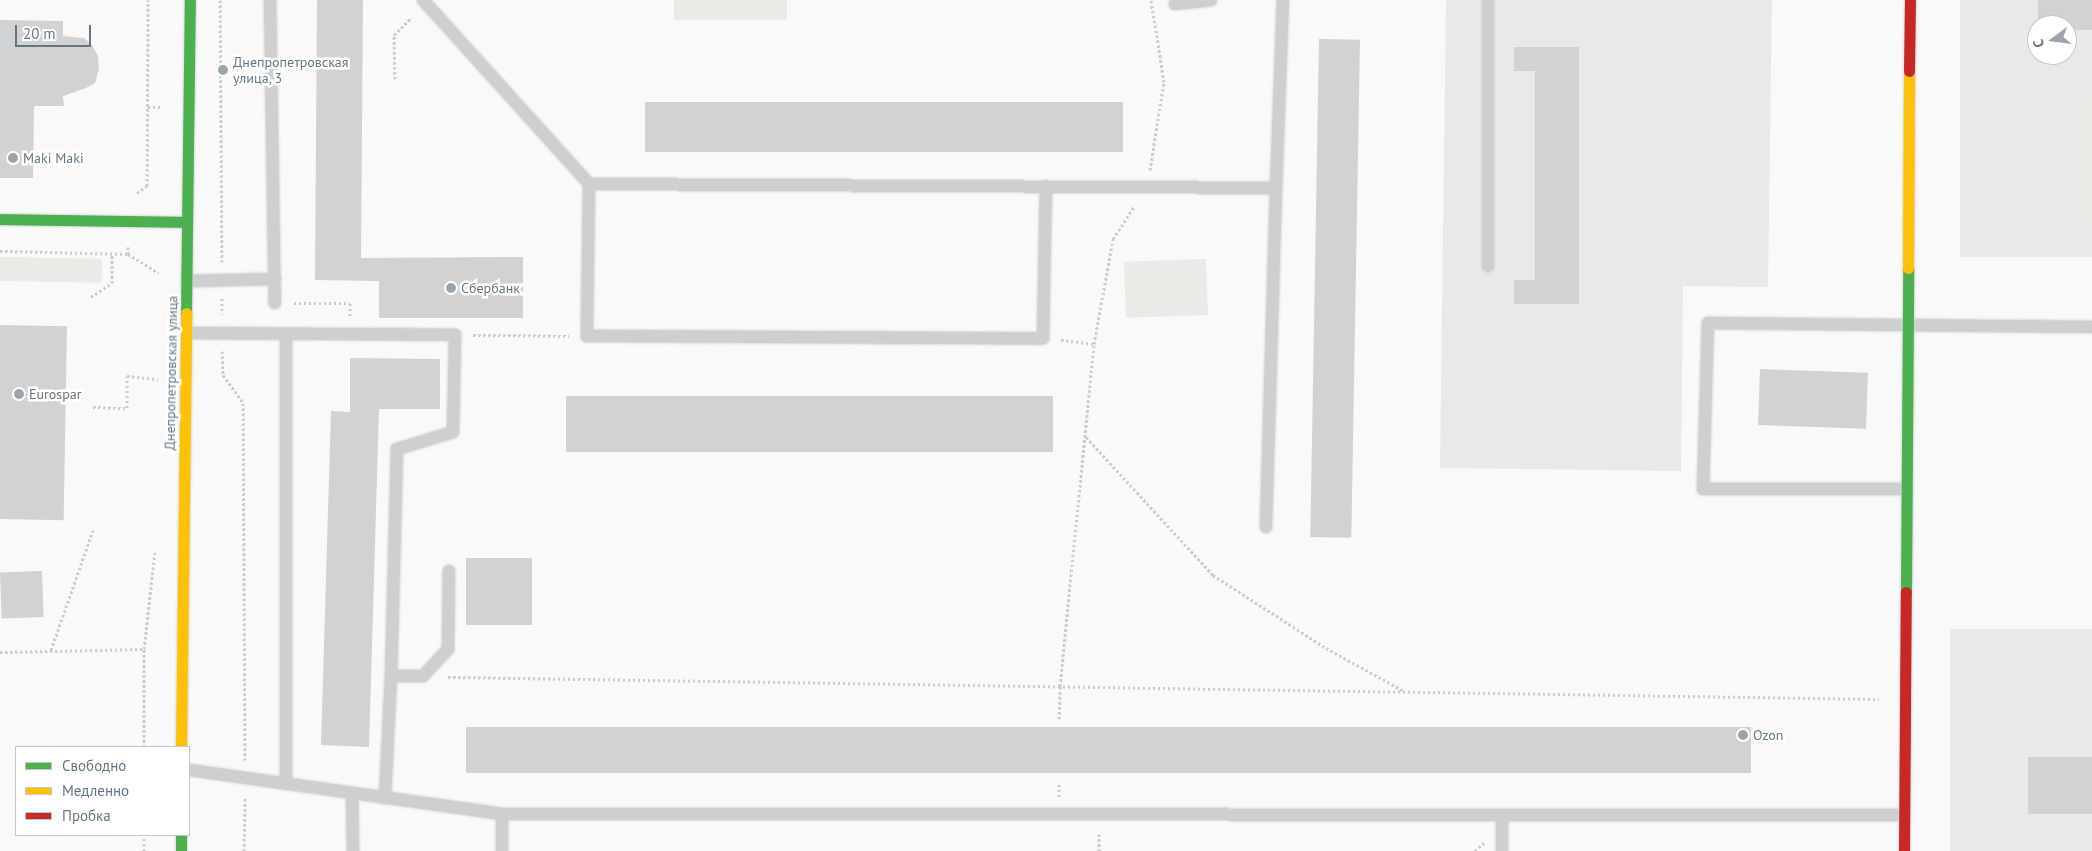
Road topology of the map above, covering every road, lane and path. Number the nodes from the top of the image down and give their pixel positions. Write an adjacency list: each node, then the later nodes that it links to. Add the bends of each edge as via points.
1 (148, 0): 18 (path, via 147,186 127,200)
2 (190, 0): 19 (street, Днепропетровская улица)
3 (220, 0): 26 (path)
4 (270, 0): 25 (lane)
5 (1151, 0): 15 (path, via 1164,82)
6 (1212, 0): 11 (lane)
7 (1284, 0): 16 (lane)
8 (1488, 0): 23 (lane)
9 (1910, 0): 31 (street)
10 (424, 2): 12 (path, via 394,35); 13 (lane)
11 (1175, 4)
12 (395, 79)
13 (589, 184): 14 (lane); 37 (lane)
14 (1046, 186): 15 (lane); 38 (lane)
15 (1147, 186): 16 (lane); 39 (path, via 1113,240)
16 (1276, 188): 44 (lane)
17 (0, 219): 18 (street)
18 (127, 221): 19 (street); 22 (path)
19 (187, 222): 27 (street, Днепропетровская улица)
20 (0, 251): 21 (path)
21 (112, 254): 22 (path); 28 (path, via 112,283)
22 (128, 254): 24 (path)
23 (1488, 266)
24 (161, 275)
25 (275, 279): 26 (lane); 29 (lane)
26 (222, 280): 27 (lane); 34 (path)
27 (187, 281): 33 (street, Днепропетровская улица)
28 (91, 297)
29 (275, 302): 30 (path)
30 (350, 302)
31 (1908, 325): 32 (lane); 43 (street); 43 (lane, via 1708,323 1703,489)
32 (2092, 327)
33 (187, 332): 34 (lane); 40 (street, Днепропетровская улица)
34 (222, 333): 35 (lane); 60 (path, via 223,375 243,403)
35 (286, 334): 36 (lane); 61 (lane)
36 (455, 335): 37 (path); 51 (lane, via 453,432 397,449)
37 (587, 336): 38 (lane)
38 (1043, 338): 39 (path)
39 (1094, 344): 42 (path)
40 (186, 380): 41 (path, via 127,376 126,408); 58 (street, Днепропетровская улица)
41 (94, 407)
42 (1086, 436): 53 (path); 54 (path, via 1213,575 1326,648)
43 (1906, 489): 55 (street)
44 (1266, 527)
45 (93, 530): 49 (path)
46 (155, 551): 48 (path)
47 (449, 571): 52 (lane, via 448,649)
48 (144, 648): 49 (path); 57 (path)
49 (52, 650): 50 (path)
50 (0, 652)
51 (391, 676): 52 (lane); 63 (lane)
52 (423, 676): 53 (path)
53 (1060, 686): 54 (path); 56 (path)
54 (1405, 691): 55 (path)
55 (1905, 699): 66 (street)
56 (1059, 719)
57 (144, 746)
58 (182, 746)
59 (190, 770): 60 (lane)
60 (245, 778): 61 (lane); 71 (path)
61 (286, 784): 62 (lane)
62 (352, 793): 63 (lane); 72 (lane)
63 (385, 798): 64 (lane)
64 (502, 814): 65 (lane); 73 (lane)
65 (1502, 815): 66 (lane); 74 (lane)
66 (1904, 815): 75 (street)
67 (144, 836): 69 (path)
68 (181, 836): 70 (street)
69 (144, 851)
70 (181, 851)
71 (244, 851)
72 (353, 851)
73 (502, 851)
74 (1502, 851)
75 (1904, 851)

